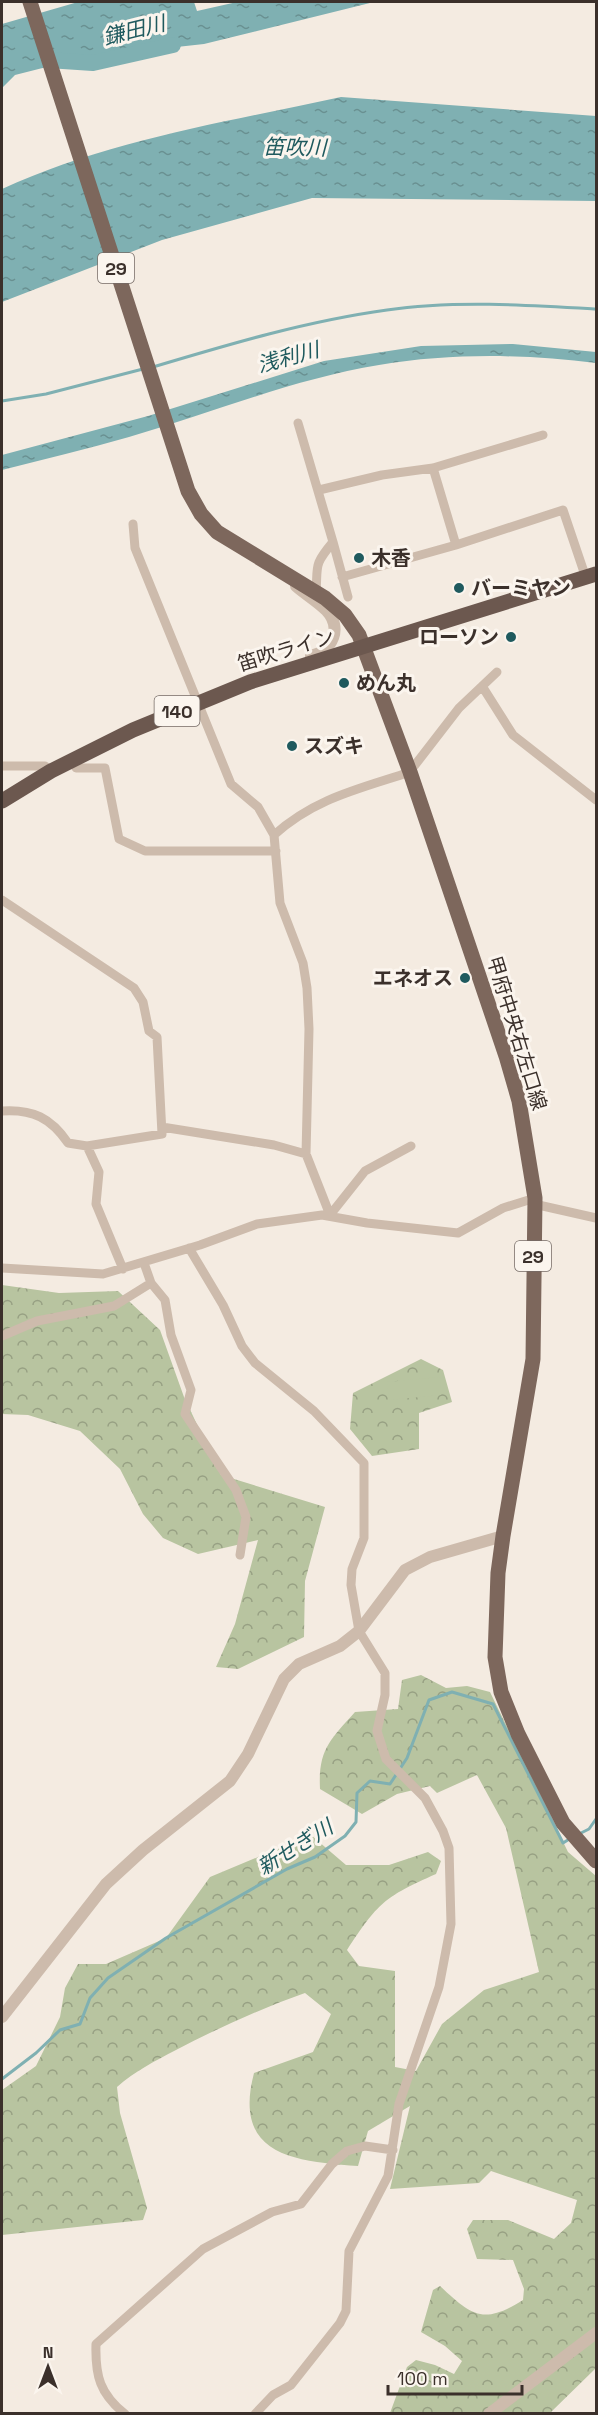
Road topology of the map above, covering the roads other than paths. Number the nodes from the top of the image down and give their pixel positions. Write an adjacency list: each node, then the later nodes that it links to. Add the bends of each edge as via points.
1 (30, 2): 9 (main road, 甲府中央右左口線 / 29, via 188,491 208,523)
2 (297, 423): 5 (street)
3 (543, 435): 4 (street)
4 (433, 468): 5 (street); 8 (street)
5 (319, 490): 7 (street)
6 (133, 524): 18 (street, via 135,548)
7 (333, 542): 10 (street); 12 (street, via 315,570)
8 (456, 545): 10 (street); 11 (street, via 563,510)
9 (282, 574): 12 (main road, 甲府中央右左口線 / 29); 16 (street, via 326,610 335,625 334,640 319,654)
10 (342, 576): 13 (street)
11 (591, 576): 14 (highway, 笛吹ライン / 140)
12 (316, 593): 14 (main road, 甲府中央右左口線 / 29, via 345,615)
13 (348, 597)
14 (364, 648): 16 (highway, 笛吹ライン / 140); 22 (main road, 甲府中央右左口線 / 29)
15 (497, 672): 17 (street)
16 (249, 682): 18 (highway, 笛吹ライン / 140)
17 (482, 686): 22 (street, via 459,708); 23 (street, via 513,735)
18 (199, 702): 19 (highway, 笛吹ライン / 140); 25 (street, via 231,784 258,807)
19 (72, 760): 21 (highway, 笛吹ライン / 140); 26 (street, via 76,768 105,768 119,839 145,851)
20 (2, 766): 21 (street, via 45,766)
21 (51, 771): 24 (highway, 笛吹ライン / 140)
22 (409, 771): 25 (street, via 296,815); 33 (main road, 甲府中央右左口線 / 29, via 506,1056 519,1101)
23 (597, 800)
24 (2, 801)
25 (274, 835): 26 (street)
26 (276, 851): 32 (street, via 280,903 303,963 307,988)
27 (2, 900): 29 (street, via 134,988 143,1002 148,1031 157,1037)
28 (2, 1110): 30 (street, via 19,1110 47,1119 68,1143)
29 (162, 1127): 30 (street, via 162,1134); 32 (street)
30 (87, 1146): 39 (street, via 99,1172 96,1204)
31 (411, 1146): 34 (street, via 365,1171)
32 (306, 1154): 34 (street)
33 (535, 1201): 34 (street, via 502,1208 458,1233); 35 (street); 42 (main road, 甲府中央右左口線 / 29, via 533,1359)
34 (330, 1215): 36 (street, via 257,1224)
35 (597, 1218)
36 (189, 1248): 37 (street); 44 (street, via 255,1363 302,1400 364,1463 364,1538 352,1569 351,1585)
37 (144, 1263): 39 (street); 40 (street)
38 (2, 1268): 39 (street, via 103,1274)
39 (123, 1269)
40 (151, 1283): 41 (street, via 114,1306 37,1321); 43 (street, via 165,1300 171,1335 191,1390 185,1414 236,1490 246,1517)
41 (2, 1336)
42 (503, 1536): 44 (street, via 430,1557 405,1570); 45 (main road, 甲府中央右左口線 / 29, via 495,1657 501,1692 563,1823)
43 (240, 1555)
44 (359, 1631): 46 (street, via 340,1646 299,1664 284,1679 248,1755 230,1781 105,1884); 47 (street, via 385,1673 385,1695 377,1731 386,1759 428,1803 443,1831 449,1857 452,1923 439,1987 399,2104)
45 (597, 1861)
46 (2, 2017)
47 (393, 2150): 49 (street, via 365,2146 347,2151 301,2204 272,2212 203,2249 96,2344 101,2388 107,2400); 50 (street, via 378,2200 349,2252 346,2311 340,2323 291,2385 273,2395)
48 (597, 2333): 51 (street)
49 (125, 2414)
50 (255, 2414)
51 (489, 2414)

